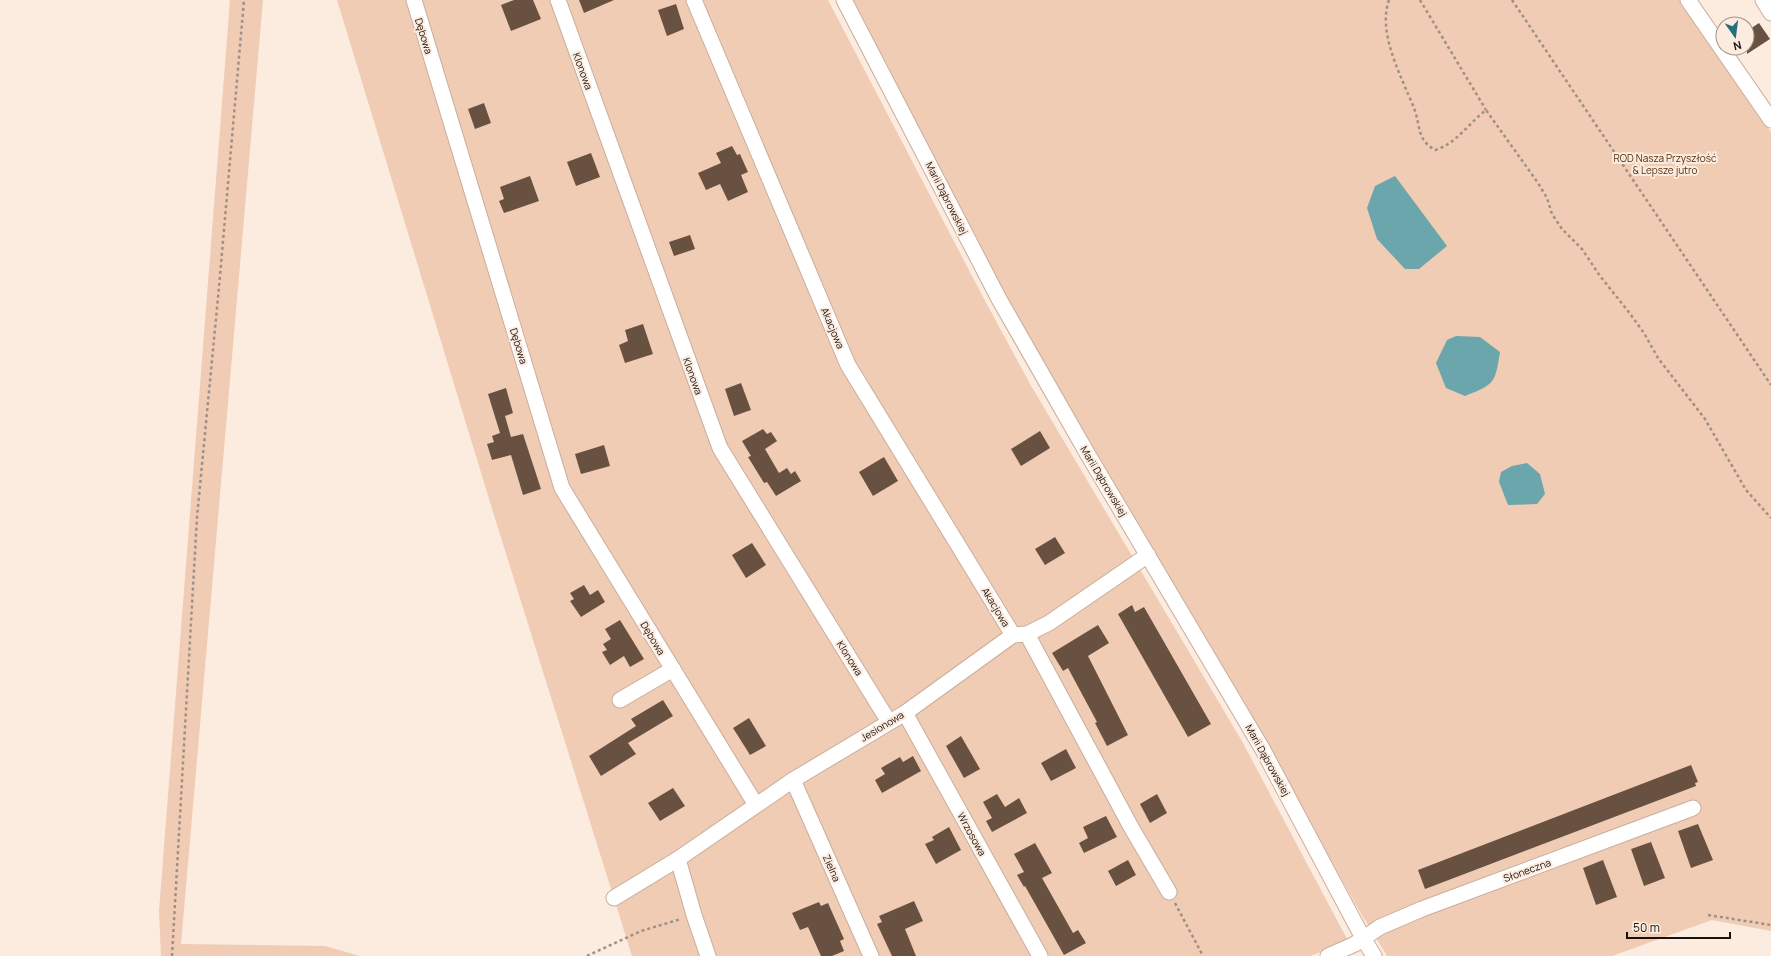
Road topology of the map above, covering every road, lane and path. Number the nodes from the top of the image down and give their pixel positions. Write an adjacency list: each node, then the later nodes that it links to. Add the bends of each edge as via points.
1 (244, 0): 32 (path, via 197,517)
2 (414, 0): 18 (street, Dębowa, via 562,488)
3 (558, 0): 21 (street, Klonowa, via 720,448)
4 (694, 0): 17 (street, Akacjowa, via 848,365)
5 (844, 0): 16 (street, Marii Dąbrowskiej, via 999,299)
6 (1389, 0): 12 (path, via 1386,9 1390,44 1398,73 1415,110 1420,136 1427,145 1435,150 1444,147)
7 (1420, 0): 12 (path)
8 (1512, 0): 14 (path)
9 (1688, 0): 13 (street)
10 (1763, 0): 11 (street)
11 (1771, 13)
12 (1486, 110): 15 (path, via 1538,183 1547,198 1552,214 1582,249 1644,333 1658,358 1705,419 1746,490)
13 (1771, 120)
14 (1771, 385)
15 (1771, 518)
16 (1148, 556): 17 (street, Jesionowa, via 1049,623); 31 (street, Marii Dąbrowskiej, via 1263,750)
17 (1020, 634): 20 (street, Jesionowa); 26 (street, Akacjowa)
18 (673, 669): 19 (street); 23 (street, Dębowa)
19 (620, 700)
20 (905, 713): 21 (street, Jesionowa); 36 (street, Wrzosowa)
21 (889, 722): 22 (street, Jesionowa)
22 (792, 780): 23 (street, Jesionowa); 35 (street, Zielna)
23 (756, 805): 25 (street, Jesionowa)
24 (1694, 808): 31 (street, Słoneczna, via 1422,909 1380,927)
25 (678, 859): 27 (street, Jesionowa); 28 (street)
26 (1169, 892): 37 (path)
27 (614, 898)
28 (694, 915): 33 (path, via 641,931); 34 (street)
29 (1708, 915): 30 (path)
30 (1771, 925)
31 (1363, 938): 38 (street, Słoneczna, via 1348,948); 39 (street, Marii Dąbrowskiej)
32 (172, 956)
33 (587, 956)
34 (708, 956)
35 (871, 956)
36 (1040, 956)
37 (1203, 956)
38 (1328, 956)
39 (1374, 956)

